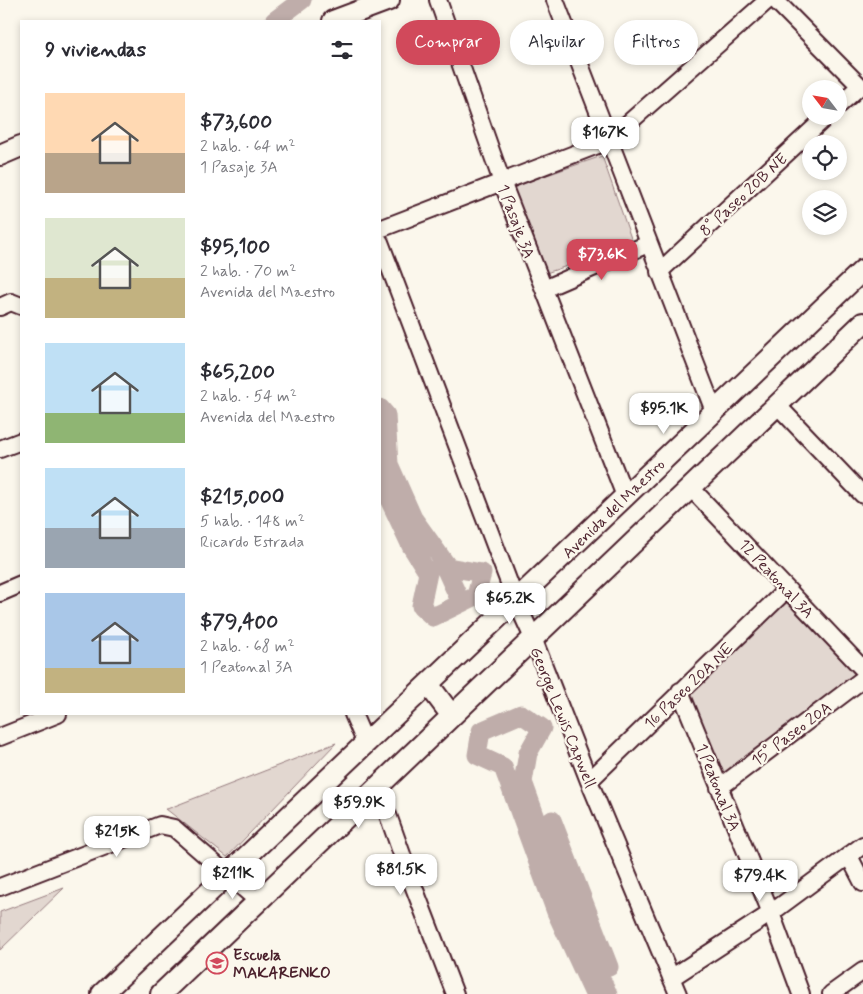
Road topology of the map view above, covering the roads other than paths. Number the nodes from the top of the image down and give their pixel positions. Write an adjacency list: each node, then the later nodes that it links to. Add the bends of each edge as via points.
1 (390, 0): 6 (street)
2 (438, 0): 12 (street, 1 Pasaje 3A)
3 (555, 0): 9 (street)
4 (768, 0): 9 (street)
5 (775, 0): 7 (street, via 860,86)
6 (336, 20)
7 (848, 97)
8 (817, 125): 17 (street, 8° Paseo 20B NE)
9 (608, 141): 12 (street); 14 (street)
10 (20, 146): 11 (street)
11 (0, 155)
12 (502, 182): 13 (street); 18 (street, 1 Pasaje 3A)
13 (381, 229)
14 (648, 244): 17 (street); 18 (street)
15 (381, 245): 32 (street, George Lewis Capwell)
16 (863, 270): 23 (street, Avenida del Maestro)
17 (659, 272): 23 (street)
18 (544, 289): 28 (street, 1 Pasaje 3A)
19 (0, 306): 20 (street, via 11,302)
20 (20, 306)
21 (863, 323): 22 (street)
22 (777, 405): 26 (street); 27 (street)
23 (714, 411): 28 (street, Avenida del Maestro)
24 (20, 441): 25 (street)
25 (0, 450)
26 (691, 488): 30 (street, 12 Peatonal 3A); 33 (street)
27 (863, 495)
28 (625, 496): 32 (street, Avenida del Maestro)
29 (20, 584): 31 (street)
30 (786, 589): 34 (street, 12 Peatonal 3A); 37 (street, 16 Paseo 20A NE)
31 (0, 593)
32 (516, 600): 33 (street, George Lewis Capwell); 36 (street, Avenida del Maestro)
33 (533, 638): 40 (street); 43 (street, George Lewis Capwell)
34 (863, 669)
35 (863, 679): 45 (street, 15° Paseo 20A)
36 (428, 684): 40 (street); 42 (street, Avenida del Maestro)
37 (680, 691): 43 (street, 16 Paseo 20A NE); 45 (street, 1 Peatonal 3A)
38 (55, 715): 41 (street)
39 (353, 715): 42 (street)
40 (452, 716): 44 (street)
41 (0, 737)
42 (366, 744): 48 (street, Avenida del Maestro)
43 (589, 781): 54 (street, George Lewis Capwell)
44 (378, 787): 51 (street); 57 (street)
45 (719, 788): 52 (street, 1 Peatonal 3A)
46 (863, 845): 47 (street)
47 (849, 856): 49 (street); 52 (street)
48 (227, 875): 50 (street, via 174,828 160,825); 51 (street); 55 (street, Avenida del Maestro)
49 (863, 883)
50 (0, 887)
51 (258, 901): 56 (street)
52 (771, 913): 54 (street); 59 (street, 1 Peatonal 3A)
53 (863, 971): 60 (street)
54 (671, 978): 58 (street, George Lewis Capwell)
55 (102, 994)
56 (161, 994)
57 (455, 994)
58 (678, 994)
59 (801, 994)
60 (831, 994)

